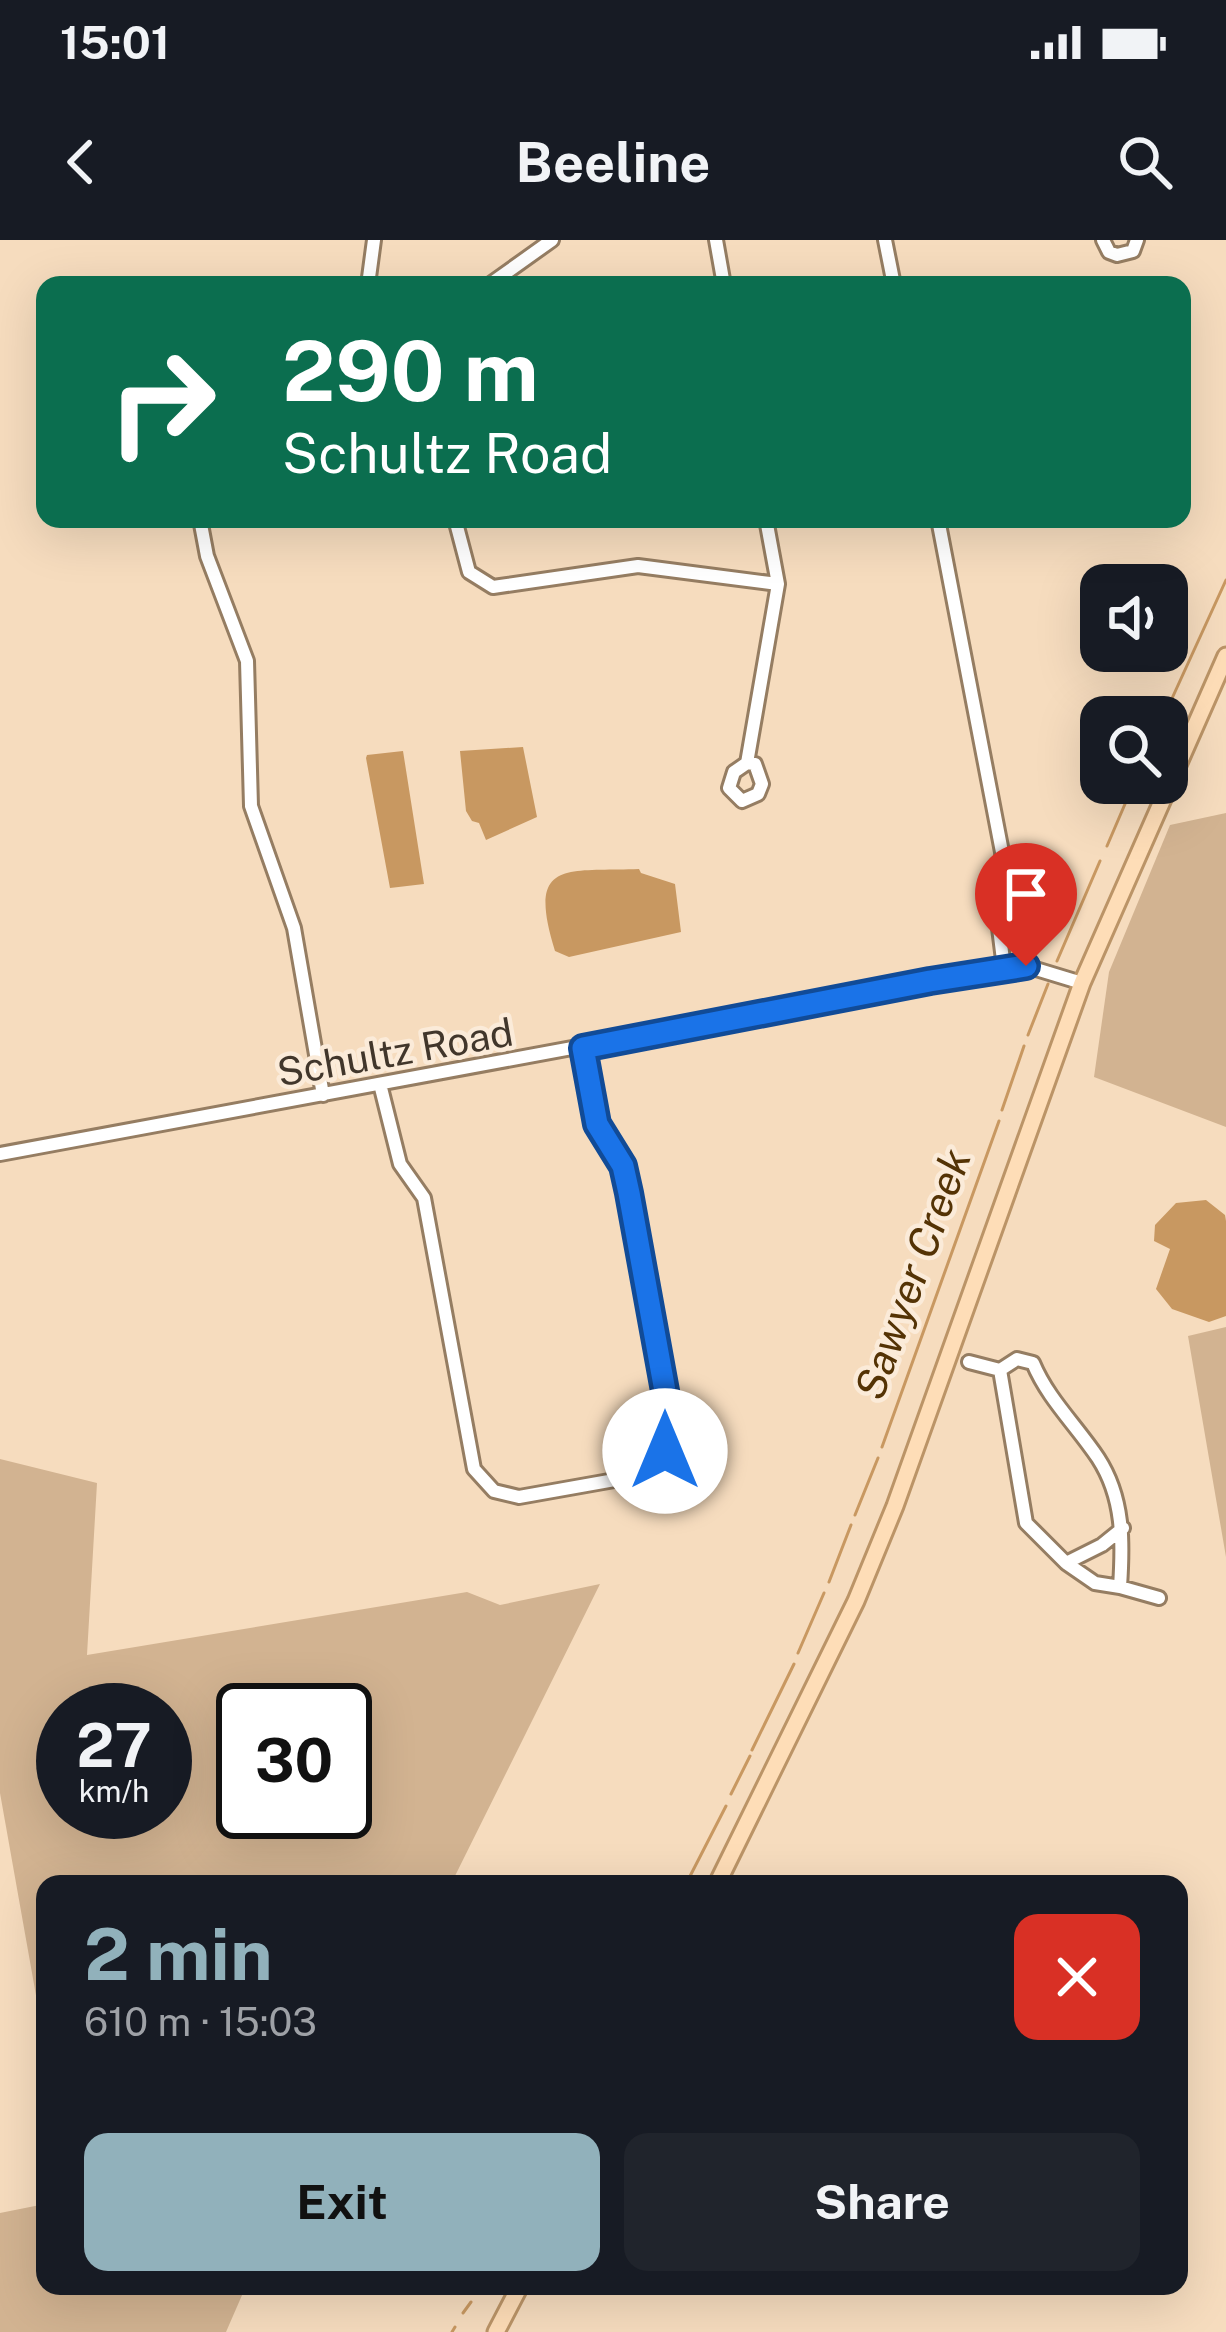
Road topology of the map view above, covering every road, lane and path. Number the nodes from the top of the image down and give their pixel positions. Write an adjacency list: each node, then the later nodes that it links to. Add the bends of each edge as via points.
1 (374, 240): 7 (street)
2 (552, 240): 8 (street)
3 (716, 240): 9 (street)
4 (885, 240): 10 (street)
5 (1103, 240): 6 (street, via 1117,255 1133,251)
6 (1137, 240)
7 (369, 276)
8 (502, 276)
9 (722, 276)
10 (892, 276)
11 (202, 528): 22 (street, via 247,661 251,806 294,928)
12 (457, 528): 15 (street, via 469,572 493,587 638,566)
13 (768, 528): 15 (street)
14 (940, 528): 18 (street, via 1002,851)
15 (778, 584): 17 (street)
16 (1226, 656): 19 (main road)
17 (748, 763)
18 (1004, 968): 19 (street, Schultz Road, via 1026,966); 20 (street, Schultz Road)
19 (1082, 983): 30 (main road, via 895,1506)
20 (583, 1048): 21 (street, Schultz Road); 21 (street, via 597,1124 623,1166 671,1424 654,1473 632,1478 520,1497 494,1491 474,1469 424,1198 400,1164)
21 (380, 1084): 22 (street, Schultz Road)
22 (323, 1095): 23 (street, Schultz Road)
23 (0, 1154)
24 (969, 1362): 25 (street)
25 (1000, 1370): 26 (street, via 1018,1359 1033,1363 1101,1462); 27 (street, via 1026,1523)
26 (1124, 1528): 27 (street); 28 (street)
27 (1066, 1563): 28 (street, via 1094,1583)
28 (1120, 1587): 29 (street)
29 (1159, 1598)
30 (721, 1875)
31 (515, 2295): 32 (main road)
32 (496, 2332)

